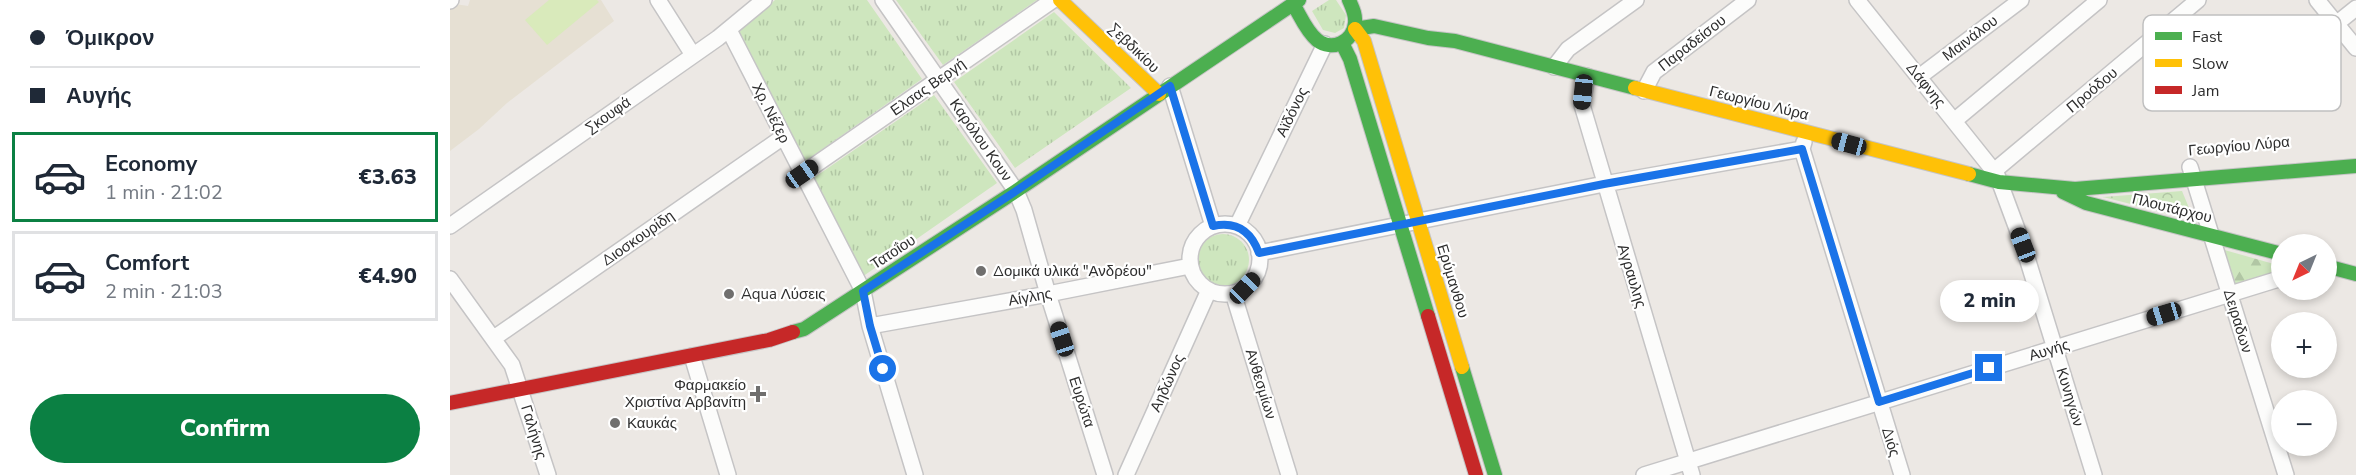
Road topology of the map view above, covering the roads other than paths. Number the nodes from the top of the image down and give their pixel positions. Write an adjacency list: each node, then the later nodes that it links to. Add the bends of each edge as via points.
1 (658, 0): 27 (street)
2 (764, 0): 20 (street, Σκουφά)
3 (883, 0): 31 (street, Καρόλου Κουν)
4 (1053, 0): 31 (street, Ελσας Βεργή)
5 (1060, 0): 32 (main road, Σεβδικίου)
6 (1636, 0): 28 (street, via 1568,49)
7 (1748, 0): 33 (street, Παραδείσου, via 1654,72)
8 (1857, 0): 30 (street, Δάφνης)
9 (2100, 0): 34 (street)
10 (2198, 0): 16 (street, Προόδου)
11 (2317, 0): 17 (street)
12 (1296, 2): 24 (main road, via 1317,39); 32 (main road, Τατοΐου)
13 (2016, 2): 30 (street, Μαινάλου)
14 (1361, 7): 19 (main road, Ερύμανθου); 22 (main road, Γεωργίου Λύρα, via 1431,29)
15 (2356, 8): 18 (street)
16 (2181, 15)
17 (2329, 15)
18 (2341, 20)
19 (1355, 29): 22 (main road, Γεωργίου Λύρα, via 1374,26); 23 (main road); 46 (main road, Ερύμανθου, via 1364,41)
20 (729, 30): 27 (street, Σκουφά); 36 (street, Χρ. Νέζερ)
21 (2341, 30): 26 (street)
22 (1455, 41): 28 (main road, Γεωργίου Λύρα)
23 (1342, 43): 24 (main road); 50 (main road)
24 (1325, 44): 49 (street, Αϊδόνος)
25 (2143, 48): 42 (street, Προόδου)
26 (2356, 48)
27 (693, 55): 47 (street, Σκουφά)
28 (1554, 67): 29 (main road, Γεωργίου Λύρα)
29 (1587, 76): 33 (main road, Γεωργίου Λύρα); 43 (street, Αγραυλης, via 1582,105)
30 (1919, 77): 34 (street, Δάφνης)
31 (939, 79): 41 (street, Ελσας Βεργή); 45 (street, Καρόλου Κουν)
32 (1165, 90): 45 (main road, Τατοΐου); 48 (street)
33 (1644, 91): 35 (main road, Γεωργίου Λύρα)
34 (1954, 121): 42 (street, Δάφνης)
35 (1807, 133): 37 (street); 42 (main road, Γεωργίου Λύρα)
36 (783, 137): 41 (street, Χρ. Νέζερ); 65 (street, Διοσκουρίδη)
37 (1802, 149): 43 (street); 69 (street, Διός)
38 (2356, 153): 40 (main road, Γεωργίου Λύρα)
39 (2356, 166): 40 (main road, Γεωργίου Λύρα)
40 (2192, 173): 44 (main road, Γεωργίου Λύρα, via 2079,176); 51 (street, Δειραδων)
41 (802, 174): 60 (street, Χρ. Νέζερ)
42 (1997, 176): 44 (main road, Γεωργίου Λύρα); 66 (street, Κυνηγών)
43 (1604, 184): 46 (street); 71 (street, Αγραυλης)
44 (2056, 188): 51 (main road, Πλουτάρχου, via 2085,203)
45 (1016, 191): 60 (main road, Τατοΐου); 62 (street, Ευρώτα)
46 (1418, 222): 50 (street); 79 (main road, Ερύμανθου)
47 (450, 226)
48 (1213, 226): 49 (street); 54 (street, via 1194,242)
49 (1237, 226): 53 (street, via 1247,232)
50 (1400, 226): 53 (street); 78 (main road)
51 (2211, 234): 52 (main road, Πλουτάρχου); 63 (street, Δειραδων)
52 (2271, 251)
53 (1259, 253): 61 (street, via 1255,278)
54 (1190, 266): 59 (street, via 1200,284); 62 (street, Αίγλης)
55 (2337, 269): 56 (main road)
56 (2356, 274)
57 (450, 279): 65 (street, Γαλήνης)
58 (2271, 281): 63 (street, Αυγής)
59 (1209, 290): 61 (street, via 1216,294); 76 (street, Αηδώνος)
60 (863, 291): 64 (street, Χρ. Νέζερ); 67 (main road, Τατοΐου, via 798,331)
61 (1233, 293): 77 (street, Ανθεσμίων)
62 (1048, 294): 64 (street, Αίγλης); 75 (street, Ευρώτα)
63 (2229, 294): 66 (street, Αυγής); 83 (street, Δειραδων)
64 (870, 326): 74 (street, Χρ. Νέζερ)
65 (494, 338): 68 (street, Γαλήνης, via 512,365)
66 (2055, 348): 69 (street, Αυγής); 82 (street, Κυνηγών)
67 (692, 356): 68 (main road, Τατοΐου); 73 (street)
68 (521, 389): 70 (main road, Τατοΐου); 72 (street, Γαλήνης)
69 (1879, 402): 71 (street, Αυγής); 81 (street, Διός)
70 (450, 403)
71 (1690, 468): 80 (street, Αυγής)
72 (548, 475)
73 (728, 475)
74 (915, 475)
75 (1106, 475)
76 (1126, 475)
77 (1289, 475)
78 (1476, 475)
79 (1495, 475)
80 (1644, 475)
81 (1902, 475)
82 (2094, 475)
83 (2286, 475)

